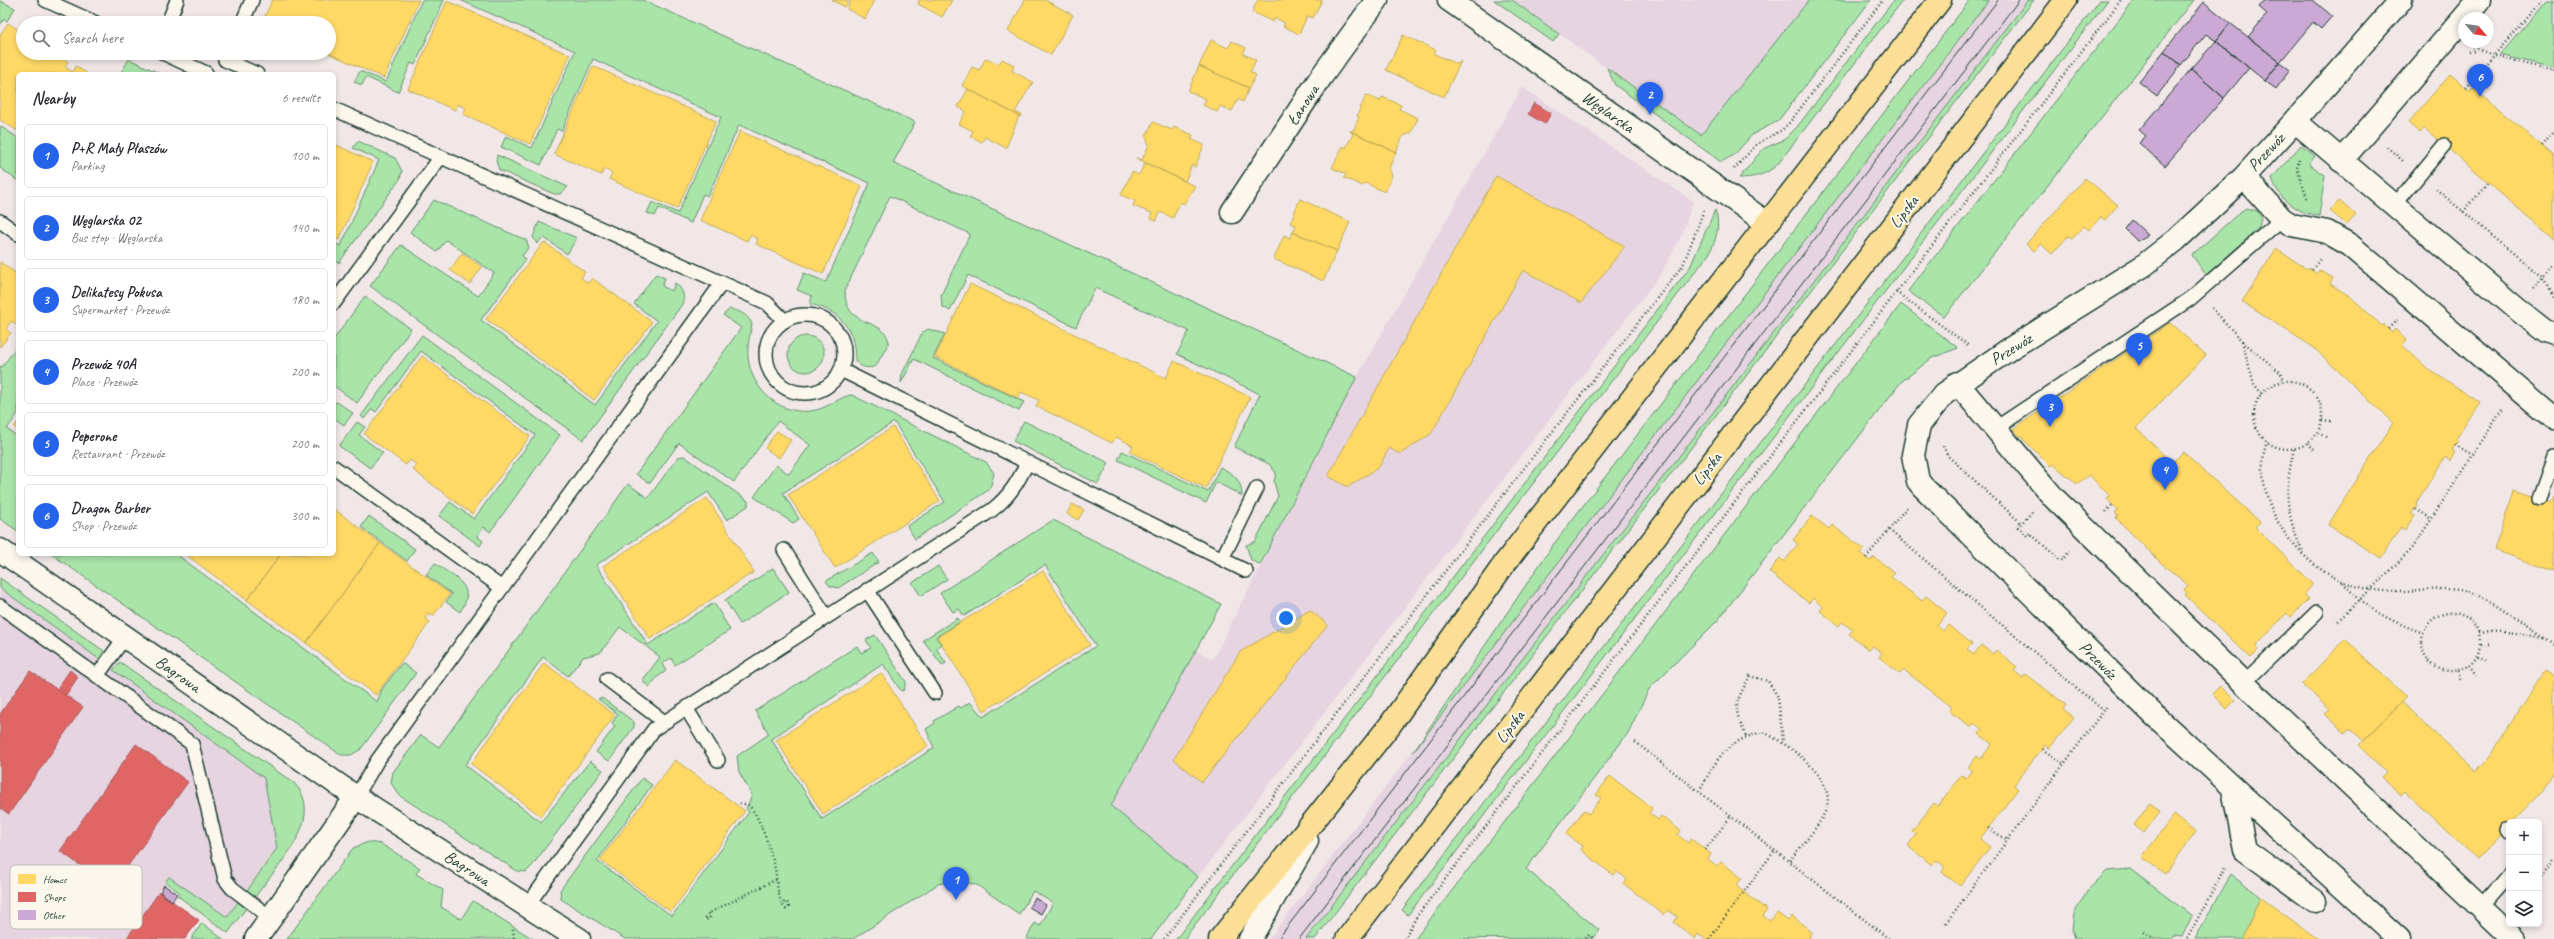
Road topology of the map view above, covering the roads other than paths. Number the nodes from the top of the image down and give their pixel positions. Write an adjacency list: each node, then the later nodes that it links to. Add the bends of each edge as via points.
1 (45, 0): 10 (lane)
2 (178, 0): 11 (lane)
3 (252, 0): 12 (lane)
4 (1377, 0): 26 (street, Łanowa, via 1321,77)
5 (1449, 0): 29 (street, Węglarska)
6 (1940, 0): 29 (main road)
7 (2066, 0): 73 (main road, Lipska)
8 (2401, 0): 20 (street, Przewóz)
9 (2479, 0): 23 (street)
10 (80, 16)
11 (171, 16)
12 (245, 16)
13 (177, 60): 16 (lane)
14 (222, 60): 17 (lane)
15 (234, 60): 18 (lane)
16 (202, 72)
17 (208, 72)
18 (254, 72)
19 (336, 110): 22 (lane)
20 (2295, 121): 23 (street); 24 (street, Przewóz)
21 (2444, 145): 25 (lane)
22 (440, 158): 31 (lane); 32 (lane)
23 (2342, 161): 25 (street)
24 (2244, 177): 27 (street); 36 (street, Przewóz, via 2203,217 2143,266)
25 (2394, 206): 34 (street, via 2517,309 2545,331)
26 (1232, 212)
27 (2282, 219): 37 (street, via 2292,225 2327,232 2350,245); 38 (lane, via 2199,292)
28 (0, 221): 30 (lane)
29 (1767, 223): 63 (main road, via 1505,564 1390,725)
30 (16, 233)
31 (722, 283): 33 (lane, via 767,303); 48 (lane)
32 (336, 300)
33 (785, 321): 35 (lane, via 796,316 809,315 831,324 844,346); 35 (lane, via 768,341 766,355 776,379 786,388 799,392 824,388)
34 (2554, 334)
35 (841, 370): 40 (lane)
36 (1958, 383): 38 (street); 61 (street, Przewóz, via 1944,394 1919,425 1913,455 1918,481 2124,687)
37 (2554, 419)
38 (1996, 428): 56 (street, via 2054,498)
39 (2554, 457): 43 (lane)
40 (1027, 463): 46 (lane); 49 (lane, via 1016,484 1000,503)
41 (336, 467): 48 (lane)
42 (1257, 488): 46 (lane)
43 (2539, 499)
44 (0, 550): 53 (street, Bagrowa)
45 (784, 550): 52 (lane)
46 (1222, 559): 47 (lane)
47 (1246, 571)
48 (502, 588): 62 (lane, via 377,761)
49 (867, 590): 52 (lane); 57 (lane)
50 (0, 606): 54 (lane)
51 (2317, 612): 56 (lane)
52 (826, 616): 58 (lane)
53 (125, 637): 54 (lane); 62 (street, Bagrowa)
54 (98, 676): 68 (lane, via 192,744 225,879 232,888)
55 (607, 679): 59 (lane)
56 (2244, 684): 67 (street)
57 (935, 693)
58 (686, 708): 59 (lane); 60 (lane)
59 (663, 721): 66 (lane, via 654,729)
60 (718, 760)
61 (2233, 789): 65 (street, via 2246,850); 74 (street, Przewóz)
62 (356, 797): 66 (street, Bagrowa); 68 (street)
63 (1334, 797): 71 (main road); 72 (street)
64 (2506, 877): 67 (lane)
65 (2315, 901)
66 (527, 906): 70 (street, Bagrowa)
67 (2480, 907): 75 (street)
68 (271, 918): 69 (street)
69 (256, 939)
70 (579, 939)
71 (1220, 939)
72 (1250, 939)
73 (1347, 939)
74 (2398, 939)
75 (2514, 939)

